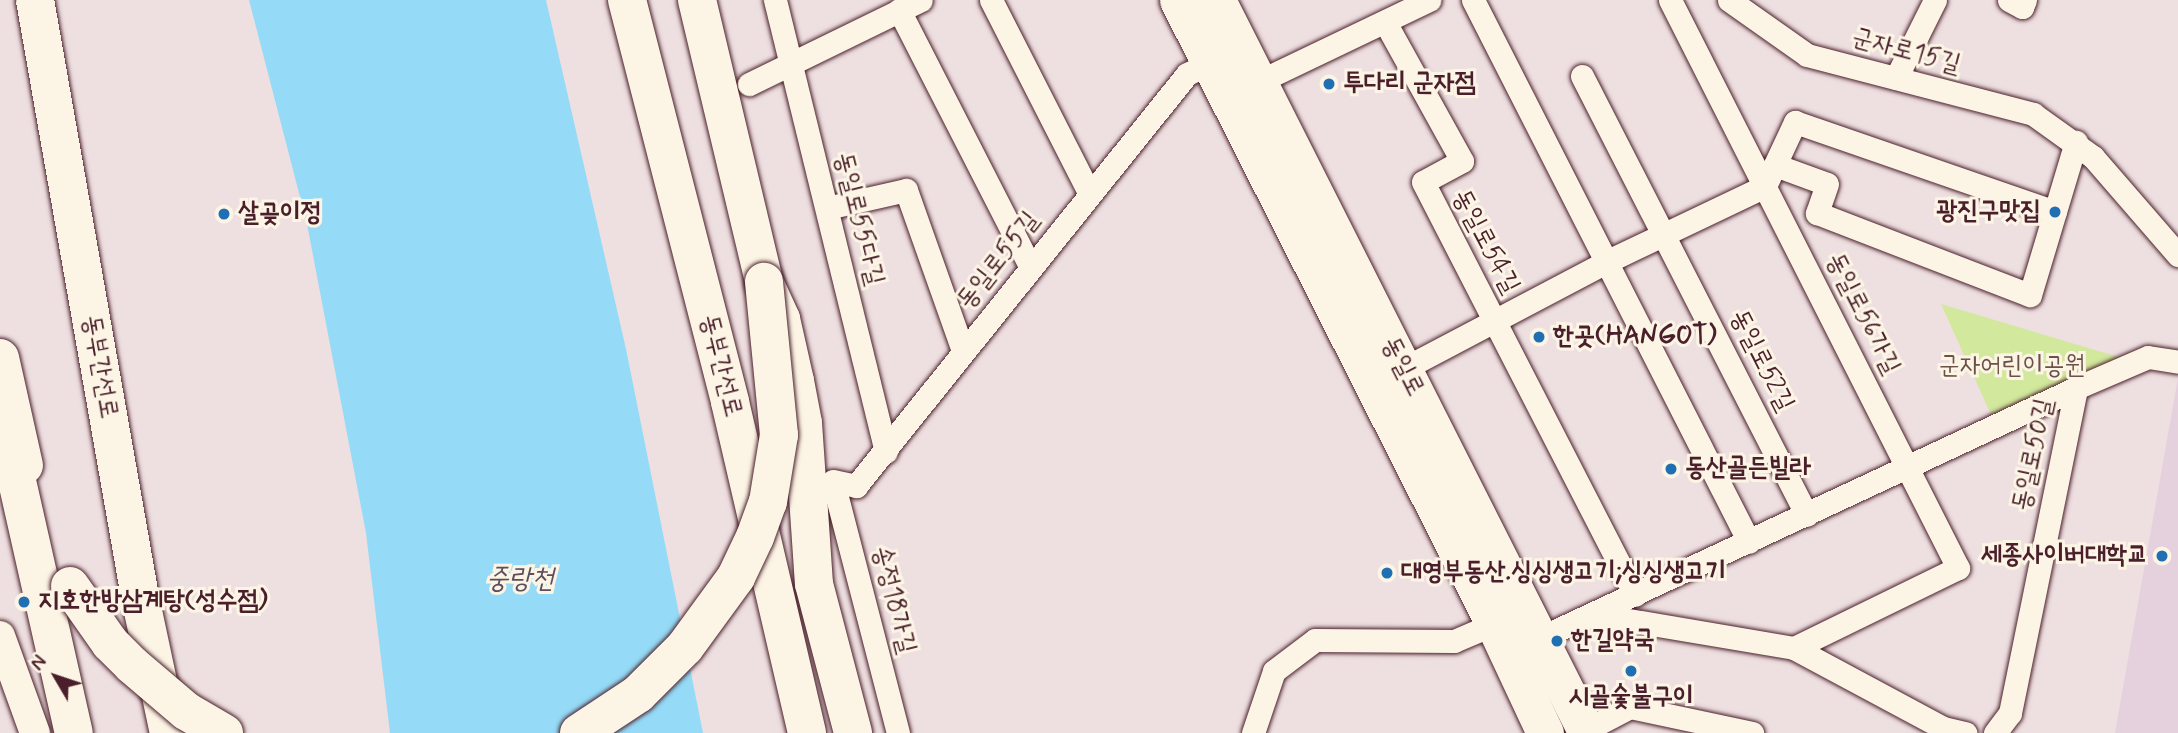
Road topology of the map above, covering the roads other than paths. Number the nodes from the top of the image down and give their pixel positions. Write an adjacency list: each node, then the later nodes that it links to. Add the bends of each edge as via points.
1 (35, 0): 55 (highway, 동부간선로, via 140,597)
2 (627, 0): 58 (highway, 동부간선로, via 726,388)
3 (697, 0): 33 (highway)
4 (775, 0): 19 (street, 동일로55다길)
5 (921, 0): 16 (street)
6 (991, 0): 26 (street)
7 (1178, 0): 18 (main road, 동일로)
8 (1217, 0): 22 (main road, 동일로)
9 (1429, 0): 17 (street)
10 (1473, 0): 31 (street)
11 (1670, 0): 25 (street, 동일로56가길)
12 (1729, 0): 21 (street, 군자로15길, via 1807,55)
13 (1935, 0): 21 (street)
14 (2009, 0): 15 (street, via 2022,7)
15 (2025, 0)
16 (887, 9): 19 (street); 32 (street)
17 (1390, 13): 22 (street); 34 (street, 동일로54길, via 1462,161 1423,182)
18 (1210, 62): 26 (street, 동일로55길, via 1187,74); 48 (main road, 동일로)
19 (791, 64): 23 (street); 27 (street, 동일로55다길)
20 (1582, 76): 29 (street)
21 (1896, 78): 24 (street, 군자로15길, via 2033,114)
22 (1258, 82): 38 (main road, 동일로)
23 (749, 84)
24 (2076, 142): 28 (street); 30 (street, 군자로15길)
25 (1770, 175): 28 (street, via 1795,122); 28 (street, 동일로56가길, via 1827,184 1818,214 2030,295); 29 (street, 동일로54길); 42 (street, 동일로56가길)
26 (1089, 192): 32 (street, 동일로55길)
27 (827, 208): 35 (street, via 906,190); 41 (street, 동일로55다길)
28 (2055, 212)
29 (1664, 233): 31 (street, 동일로54길); 44 (street, 동일로52길)
30 (2178, 255)
31 (1608, 261): 34 (street, 동일로54길); 45 (street)
32 (1030, 266): 35 (street, 동일로55길)
33 (764, 282): 57 (highway, bridge, via 779,435 768,502 755,537 736,577 685,647 638,694); 59 (highway, via 781,319 803,423 814,584)
34 (1496, 322): 38 (street, 동일로54길); 46 (street)
35 (963, 351): 41 (street, 동일로55길)
36 (0, 358): 40 (highway)
37 (2178, 362): 39 (street, via 2148,357)
38 (1403, 369): 50 (main road, 동일로)
39 (2076, 388): 42 (street); 65 (street, 동일로50길, via 2010,713)
40 (16, 440): 54 (highway, via 17,481); 56 (highway, bridge, via 56,558 110,643 186,711)
41 (886, 452): 43 (street, 동일로55길, via 856,486)
42 (1910, 467): 44 (street); 51 (street, via 1958,568)
43 (833, 481): 60 (street, 송정18가길)
44 (1807, 515): 45 (street)
45 (1749, 542): 46 (street)
46 (1635, 595): 47 (street)
47 (1593, 614): 50 (street); 51 (street)
48 (1494, 624): 50 (street); 61 (street, via 1454,641 1315,640 1274,671); 62 (main road, 동일로)
49 (0, 636): 53 (street)
50 (1542, 637): 52 (main road, 동일로)
51 (1794, 648): 64 (street, via 1943,728)
52 (1587, 732): 63 (street, via 1630,707)
53 (35, 733)
54 (74, 733)
55 (169, 733)
56 (224, 733)
57 (579, 733)
58 (807, 733)
59 (853, 733)
60 (898, 733)
61 (1253, 733)
62 (1545, 733)
63 (1752, 733)
64 (1965, 733)
65 (1995, 733)

